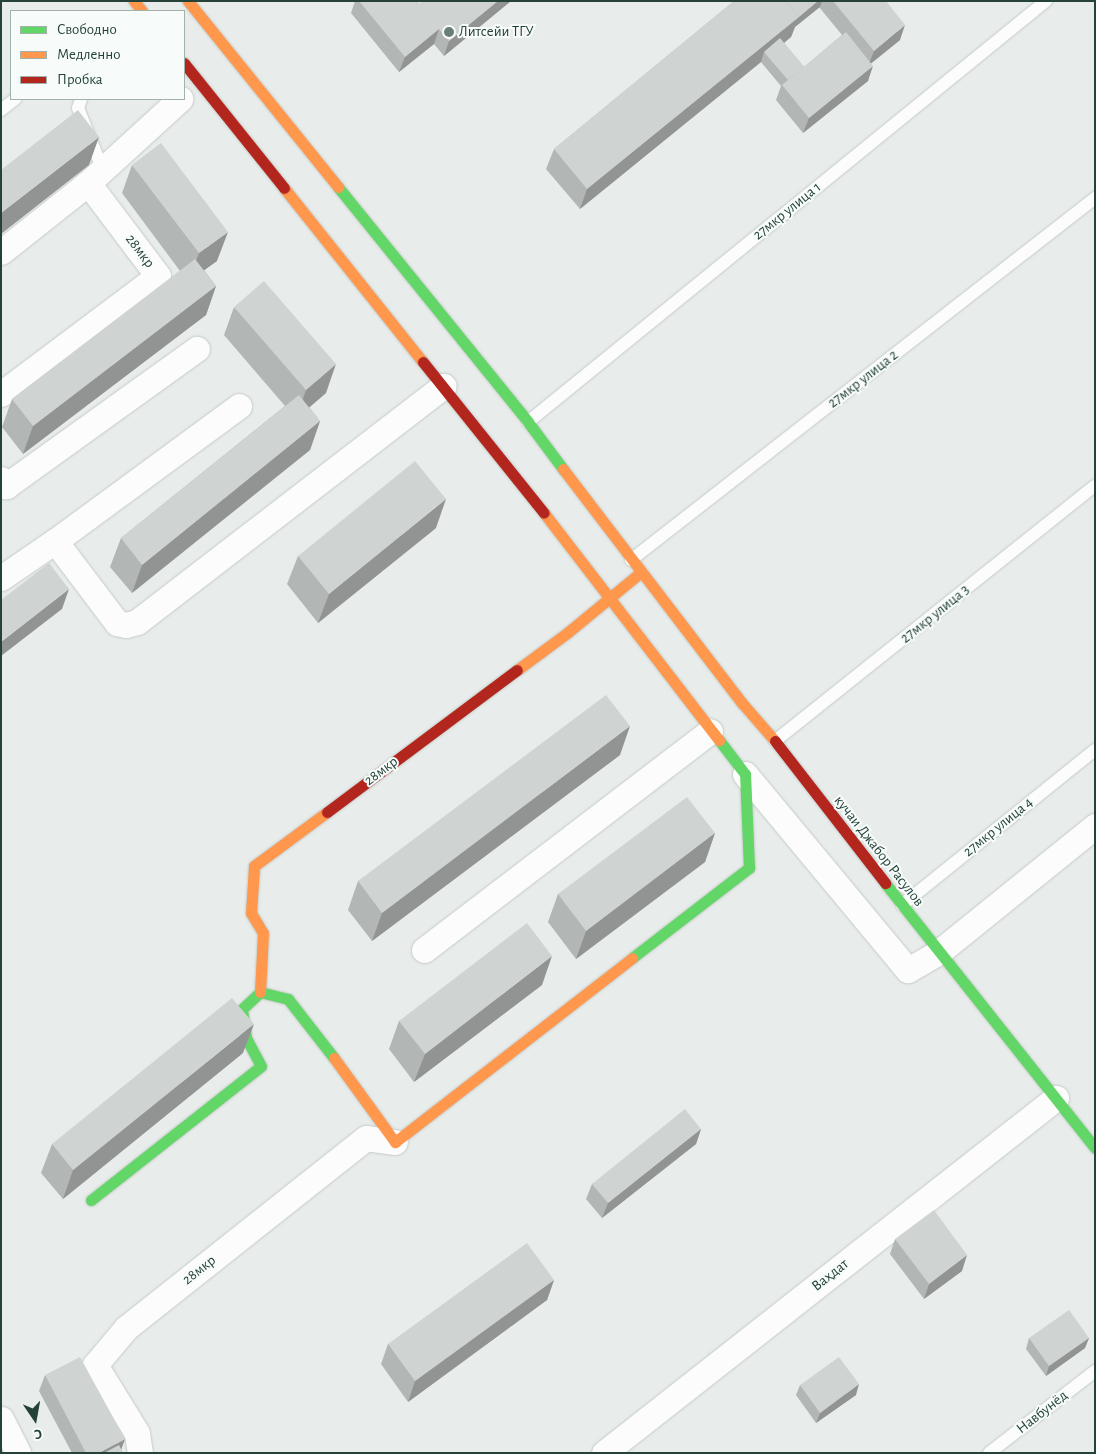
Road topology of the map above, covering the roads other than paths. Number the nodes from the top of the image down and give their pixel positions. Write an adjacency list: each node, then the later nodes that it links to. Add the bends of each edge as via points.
1 (188, 1): 15 (street, кучаи Джабор Расулов)
2 (1046, 1): 15 (lane, 27мкр улица 1)
3 (189, 80): 12 (street)
4 (14, 100): 7 (lane)
5 (82, 100): 8 (lane, via 78,108)
6 (179, 100): 8 (street)
7 (1, 110)
8 (95, 175): 10 (street); 13 (street, 28мкр, via 158,276)
9 (1095, 198): 19 (lane, 27мкр улица 2)
10 (1, 252)
11 (197, 349): 16 (street, via 6,486)
12 (444, 386): 18 (street, via 136,622 117,623); 22 (street)
13 (1, 394)
14 (239, 406): 18 (street)
15 (528, 422): 19 (street, кучаи Джабор Расулов)
16 (1, 479)
17 (1095, 486): 24 (lane, 27мкр улица 3)
18 (55, 541): 21 (street)
19 (631, 560): 20 (street, кучаи Джабор Расулов)
20 (641, 572): 22 (street, 28мкр); 24 (street, кучаи Джабор Расулов)
21 (1, 578)
22 (610, 597): 23 (street); 31 (street, 28мкр, via 567,633 254,866 251,913 263,933)
23 (710, 731): 26 (street); 29 (street)
24 (775, 742): 28 (street, кучаи Джабор Расулов)
25 (1095, 750): 28 (lane, 27мкр улица 4)
26 (745, 774): 30 (street, via 908,970); 33 (street, via 748,868)
27 (1095, 826): 30 (street)
28 (902, 905): 30 (street, кучаи Джабор Расулов)
29 (424, 950)
30 (939, 952): 32 (street, кучаи Джабор Расулов)
31 (260, 992): 33 (street, via 288,999); 35 (street, via 242,1009 246,1038 261,1066)
32 (1056, 1098): 34 (street, кучаи Джабор Расулов); 40 (street, Ваҳдат)
33 (395, 1142): 39 (street, 28мкр, via 366,1138 126,1328 95,1365 137,1433)
34 (1095, 1148)
35 (91, 1200)
36 (1095, 1371): 41 (lane, Навбунёд)
37 (1, 1419): 38 (street)
38 (18, 1453)
39 (140, 1453)
40 (604, 1453)
41 (989, 1453)

